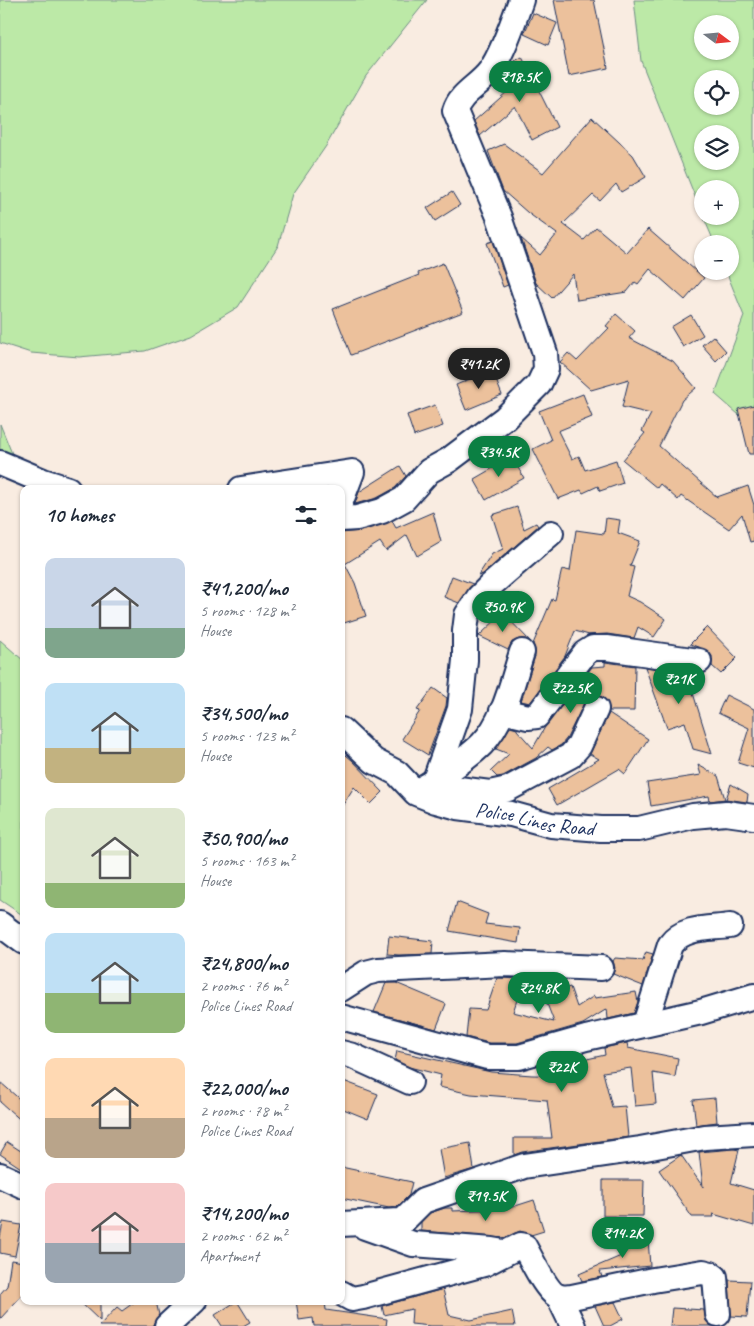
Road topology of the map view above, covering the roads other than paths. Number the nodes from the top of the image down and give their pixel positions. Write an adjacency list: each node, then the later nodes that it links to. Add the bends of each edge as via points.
1 (521, 0): 6 (street, via 490,71 458,101 455,111 499,217 544,353 546,369 539,384 505,418 429,471 404,500 382,511)
2 (0, 462): 3 (street)
3 (56, 485)
4 (266, 485): 5 (street, via 352,472)
5 (345, 490)
6 (345, 519)
7 (551, 533): 13 (street, via 491,585 468,615 460,709)
8 (522, 652): 11 (street)
9 (699, 661): 11 (street, via 593,648 585,653 538,716 528,717)
10 (596, 709): 13 (street, via 579,746 570,756 508,789 490,793)
11 (502, 710): 13 (street, via 482,743)
12 (345, 734): 13 (street, Police Lines Road, via 374,761)
13 (426, 786): 14 (street, Police Lines Road, via 436,801 576,828 639,829 726,812)
14 (754, 817)
15 (0, 924): 17 (street)
16 (730, 926): 22 (street, via 688,931 675,937)
17 (20, 939)
18 (601, 968): 19 (street, via 505,964 378,970 366,973)
19 (345, 986)
20 (754, 996): 22 (street)
21 (345, 1018): 22 (street, via 487,1057 519,1056)
22 (645, 1024)
23 (345, 1054): 24 (street)
24 (410, 1082)
25 (754, 1134): 28 (street, via 705,1137 524,1166 423,1201 404,1220)
26 (0, 1175): 27 (street)
27 (20, 1184)
28 (349, 1224): 29 (street, via 413,1244)
29 (504, 1252): 30 (street, via 484,1264 364,1297 352,1299); 31 (street, via 524,1246 542,1278)
30 (345, 1296)
31 (559, 1297): 33 (street, via 703,1272 715,1277); 35 (street)
32 (190, 1305): 34 (street)
33 (718, 1314)
34 (167, 1326)
35 (573, 1326)

